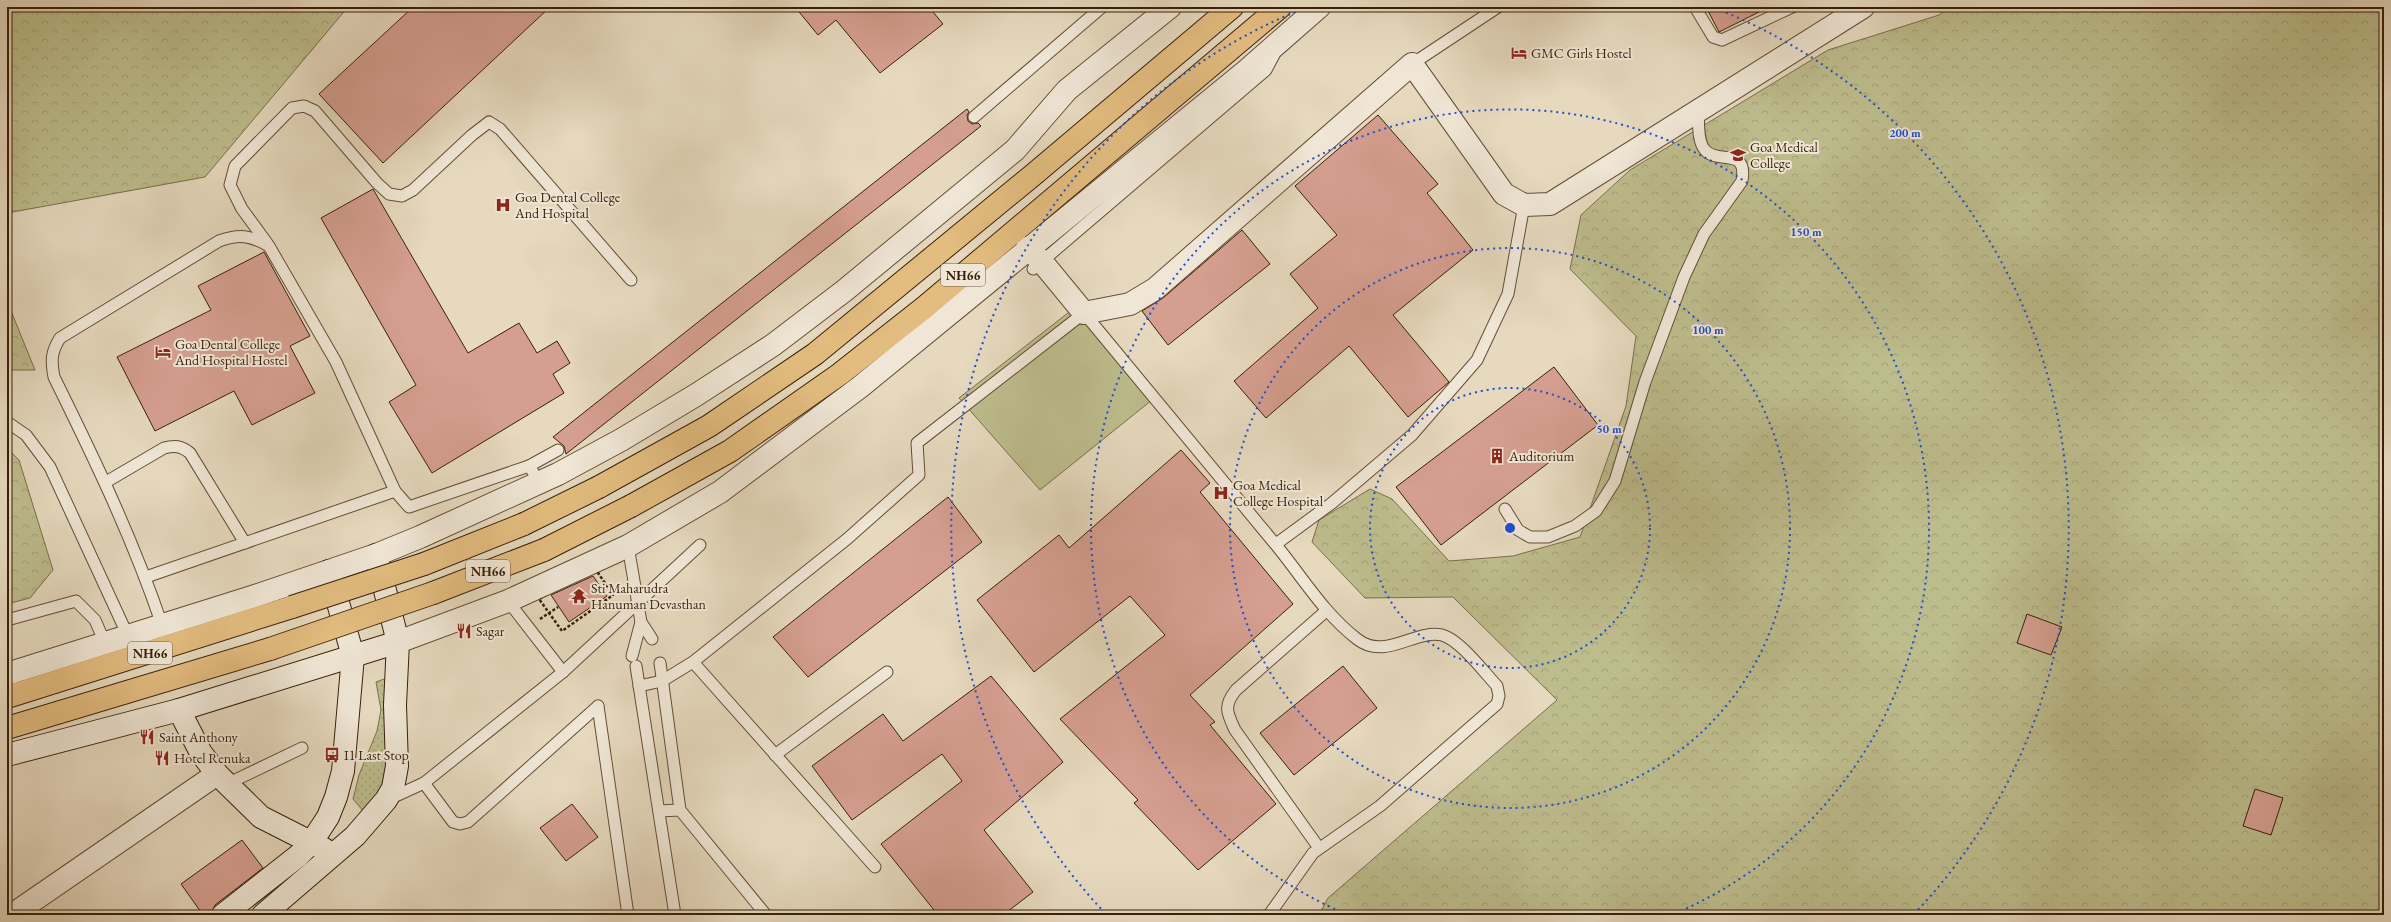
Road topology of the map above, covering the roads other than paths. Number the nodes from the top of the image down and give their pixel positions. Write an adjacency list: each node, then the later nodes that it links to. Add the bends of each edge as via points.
1 (1102, 7): 12 (lane)
2 (1170, 7): 20 (street, via 1067,90 1015,150 844,291 773,345 620,440)
3 (1232, 7): 49 (highway, NH66, bridge, via 815,354 709,426 599,487 524,524 424,564)
4 (1280, 7): 51 (highway, NH66, bridge, via 925,307 840,374 730,451 631,506 544,550 432,593 270,648)
5 (1319, 7): 15 (street)
6 (1498, 7): 10 (lane)
7 (1696, 7): 8 (lane, via 1713,37 1722,40)
8 (1792, 7)
9 (1863, 7): 11 (street)
10 (1412, 64): 13 (street, via 1504,194); 17 (street, via 1155,289 1130,304)
11 (1698, 110): 13 (street, via 1550,204); 23 (lane, via 1700,141 1705,151 1714,156 1737,160 1743,172 1742,180 1704,234 1684,277 1646,382 1615,481 1596,511 1575,526 1548,537 1530,537 1518,530)
12 (974, 117)
13 (1524, 206): 25 (lane, via 1508,294 1477,360 1412,435 1332,503)
14 (268, 246): 16 (lane, via 242,209 230,185 236,166 292,108 304,106 315,111 377,184 389,194 402,196 413,190 472,134 489,122 500,129); 21 (lane, via 253,237 236,235 219,241 60,338 53,350 51,363 54,377); 22 (lane, via 336,362)
15 (1034, 260): 17 (street); 27 (street, via 720,492)
16 (631, 280)
17 (1084, 313): 25 (lane); 42 (lane, via 917,443 920,475 847,539)
18 (7, 422): 37 (lane, via 26,435 50,467)
19 (558, 450): 20 (lane)
20 (534, 474): 22 (lane, via 409,506); 28 (street)
21 (106, 482): 24 (lane, via 164,448 183,447 190,453); 30 (lane)
22 (395, 491): 24 (lane)
23 (1505, 509)
24 (245, 543): 30 (lane)
25 (1276, 544): 33 (lane)
26 (700, 545): 32 (lane)
27 (628, 546): 31 (street); 32 (lane)
28 (376, 555): 29 (street); 39 (street)
29 (329, 571): 36 (street); 41 (street)
30 (146, 577): 36 (lane)
31 (508, 601): 39 (street); 44 (lane)
32 (637, 605): 35 (lane); 44 (lane)
33 (1326, 611): 61 (lane, via 1236,690 1228,701 1228,715 1235,730); 61 (lane, via 1359,641 1380,647 1442,635 1454,641 1497,686 1499,696 1497,704 1380,806)
34 (7, 620): 40 (lane, via 76,601 95,620)
35 (641, 622): 38 (lane); 48 (lane, via 634,661)
36 (162, 625): 37 (street)
37 (128, 636): 40 (street)
38 (652, 638)
39 (398, 642): 41 (street); 57 (street, via 396,766 393,788)
40 (105, 643): 46 (street)
41 (353, 656): 50 (street); 60 (street, via 343,771 328,817)
42 (693, 662): 47 (lane); 54 (lane)
43 (660, 663): 47 (lane)
44 (563, 672): 56 (lane)
45 (887, 672): 54 (lane)
46 (7, 674)
47 (662, 681): 48 (lane); 58 (lane)
48 (639, 686): 59 (lane)
49 (7, 697)
50 (179, 710): 53 (street); 55 (street, via 201,753)
51 (7, 728)
52 (302, 748): 55 (lane)
53 (7, 754)
54 (775, 755): 63 (lane)
55 (222, 779): 60 (street, via 261,817); 64 (street)
56 (424, 783): 57 (lane); 67 (lane, via 453,822 468,822 598,706)
57 (386, 800): 62 (street, via 355,836)
58 (680, 810): 59 (lane); 69 (lane)
59 (659, 811): 68 (lane)
60 (311, 843): 62 (street); 65 (street)
61 (1319, 848): 70 (lane)
62 (335, 854): 66 (street)
63 (876, 867)
64 (12, 915)
65 (223, 915)
66 (263, 915)
67 (628, 915)
68 (675, 915)
69 (766, 915)
70 (1269, 915)

